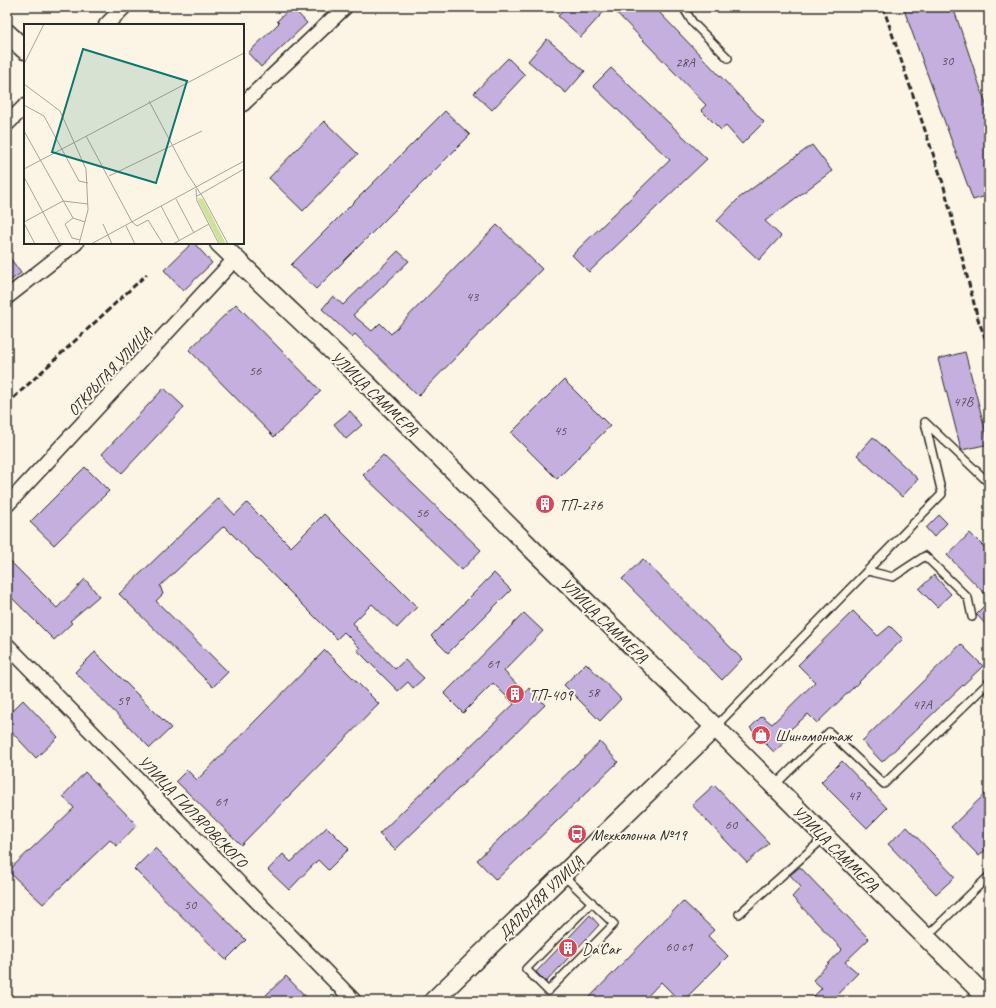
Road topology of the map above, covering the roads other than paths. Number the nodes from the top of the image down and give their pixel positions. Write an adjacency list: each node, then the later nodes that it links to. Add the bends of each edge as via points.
1 (124, 7): 4 (street)
2 (345, 7): 8 (street)
3 (682, 7): 7 (lane, via 693,23)
4 (107, 24)
5 (7, 33): 6 (street)
6 (24, 49)
7 (728, 58)
8 (244, 103)
9 (24, 107): 10 (street)
10 (7, 124)
11 (75, 244): 14 (street)
12 (220, 244): 13 (street, УЛИЦА САММЕРА)
13 (235, 259): 16 (street, ОТКРЫТАЯ УЛИЦА); 21 (street, УЛИЦА САММЕРА, via 367,384 530,548)
14 (7, 297)
15 (989, 483): 17 (lane, via 925,422 942,494)
16 (7, 506)
17 (868, 571): 18 (lane, via 893,577 925,556 968,598); 21 (lane)
18 (972, 617)
19 (7, 645): 30 (street, УЛИЦА ГИЛЯРОВСКОГО)
20 (989, 682): 22 (lane, via 884,784 829,732)
21 (715, 727): 22 (street, УЛИЦА САММЕРА); 24 (street, ДАЛЬНЯЯ УЛИЦА)
22 (774, 786): 23 (street, УЛИЦА САММЕРА)
23 (825, 836): 27 (lane); 28 (street, УЛИЦА САММЕРА)
24 (563, 875): 26 (lane); 31 (street, ДАЛЬНЯЯ УЛИЦА)
25 (989, 876): 28 (lane)
26 (592, 902): 26 (lane, via 614,924 548,991 526,970)
27 (739, 914)
28 (926, 937): 29 (street, УЛИЦА САММЕРА)
29 (989, 1000)
30 (354, 1001)
31 (432, 1001)

